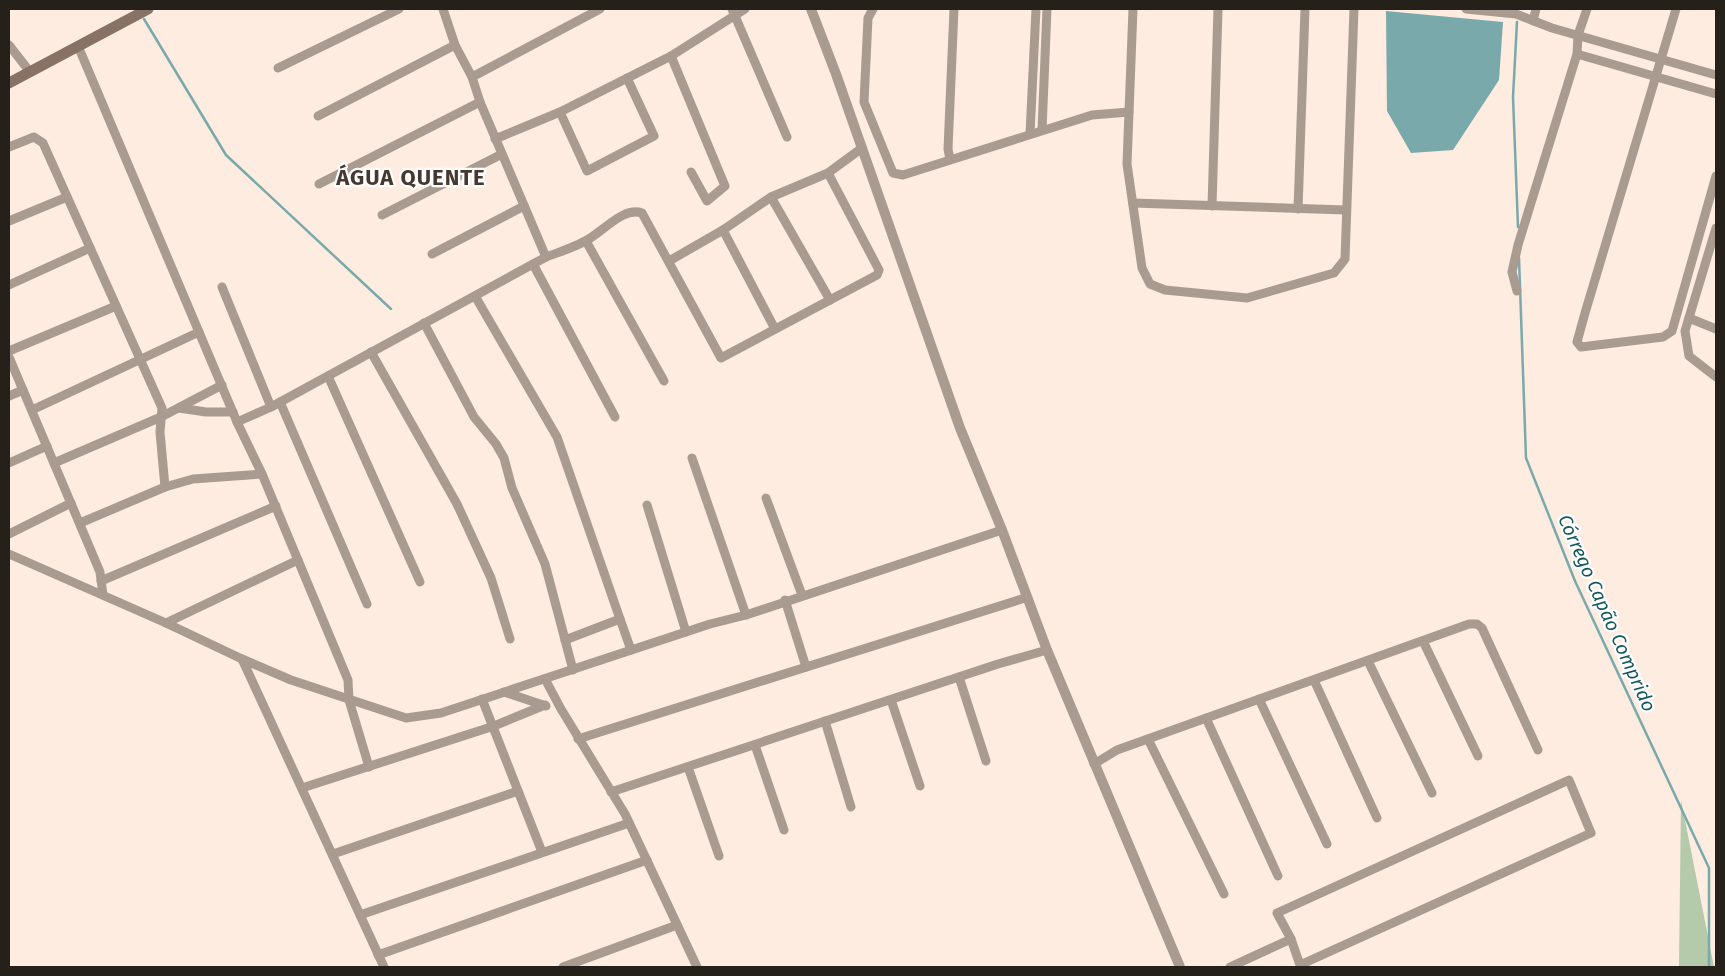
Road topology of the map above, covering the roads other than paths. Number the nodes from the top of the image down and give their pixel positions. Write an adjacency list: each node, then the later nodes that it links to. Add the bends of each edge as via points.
1 (148, 9): 24 (main road)
2 (399, 9): 28 (street)
3 (600, 9): 32 (street)
4 (744, 9): 19 (street)
5 (811, 9): 45 (street)
6 (873, 9): 47 (street, via 868,18 864,102 892,173 903,175)
7 (954, 9): 47 (street)
8 (1036, 9): 41 (street)
9 (1047, 9): 40 (street)
10 (1133, 9): 38 (street)
11 (1218, 9): 56 (street)
12 (1305, 9): 57 (street)
13 (1354, 9): 58 (street)
14 (1466, 9): 20 (street, via 1510,13)
15 (1536, 9): 20 (street)
16 (1587, 9): 21 (street)
17 (1676, 9): 27 (street)
18 (446, 10): 23 (street)
19 (733, 11): 26 (street); 42 (street)
20 (1533, 21): 21 (street)
21 (1578, 35): 25 (street); 27 (street)
22 (9, 45): 29 (street)
23 (455, 45): 32 (street); 39 (street)
24 (78, 46): 29 (main road); 79 (street)
25 (1577, 54): 30 (street); 71 (street, via 1518,245 1512,272)
26 (671, 56): 33 (street); 48 (street, via 725,186 707,201)
27 (1661, 59): 30 (street); 31 (street)
28 (278, 68)
29 (30, 72): 34 (main road)
30 (1656, 75): 35 (street); 50 (street, via 1577,342 1580,347 1662,337 1672,331)
31 (1716, 75)
32 (472, 77): 36 (street)
33 (627, 78): 37 (street); 37 (street, via 654,136 587,171)
34 (9, 83)
35 (1716, 94)
36 (480, 102): 43 (street); 51 (street)
37 (560, 112): 43 (street)
38 (1129, 112): 40 (street, via 1092,115); 54 (street, via 1127,164)
39 (318, 116)
40 (1042, 130): 41 (street)
41 (1030, 134): 47 (street)
42 (787, 137)
43 (495, 139): 46 (street)
44 (9, 147): 52 (street, via 34,137 43,143)
45 (862, 148): 49 (street); 109 (street, via 960,428)
46 (502, 154): 55 (street); 59 (street)
47 (950, 160)
48 (691, 172)
49 (828, 173): 53 (street); 73 (street, via 879,270 877,275)
50 (1716, 176)
51 (319, 184)
52 (67, 197): 60 (street); 64 (street)
53 (772, 197): 62 (street); 73 (street)
54 (1133, 203): 56 (street); 58 (street, via 1142,268 1150,284 1165,290 1247,298 1340,269 1345,260)
55 (524, 206): 65 (street); 66 (street)
56 (1212, 206): 57 (street)
57 (1298, 209): 58 (street)
58 (1346, 210)
59 (382, 215)
60 (9, 221)
61 (1716, 228): 75 (street)
62 (724, 230): 67 (street); 77 (street)
63 (586, 241): 66 (street); 67 (street, via 625,214 637,211 642,213); 86 (street)
64 (90, 248): 69 (street); 74 (street)
65 (432, 254)
66 (546, 257): 68 (street)
67 (669, 260): 77 (street, via 721,358)
68 (533, 264): 72 (street); 95 (street)
69 (9, 285)
70 (222, 287): 91 (street)
71 (1517, 291)
72 (476, 296): 76 (street); 121 (street, via 557,437)
73 (830, 300): 77 (street)
74 (116, 306): 80 (street); 83 (street)
75 (1689, 318): 78 (street); 85 (street, via 1685,332 1689,356)
76 (424, 324): 81 (street); 125 (street, via 474,417 504,458 512,488 544,564)
77 (775, 329)
78 (1716, 329)
79 (199, 332): 83 (street); 87 (street)
80 (9, 351)
81 (371, 352): 84 (street); 124 (street, via 457,504 491,578)
82 (9, 357): 88 (street)
83 (140, 360): 93 (street); 96 (street, via 162,408)
84 (328, 376): 90 (street); 114 (street)
85 (1716, 377)
86 (664, 381)
87 (222, 385): 92 (street); 94 (street)
88 (23, 390): 89 (street); 93 (street)
89 (9, 396)
90 (280, 402): 91 (street); 119 (street)
91 (271, 407): 97 (street)
92 (178, 408): 94 (street); 96 (street)
93 (32, 410): 98 (street)
94 (233, 412): 97 (street)
95 (615, 417)
96 (161, 418): 101 (street); 103 (street)
97 (237, 422): 102 (street)
98 (47, 446): 100 (street); 101 (street)
99 (692, 458): 120 (street)
100 (9, 462)
101 (54, 463): 105 (street)
102 (262, 474): 103 (street, via 193,479); 107 (street)
103 (165, 486): 108 (street)
104 (766, 498): 116 (street)
105 (71, 503): 108 (street); 110 (street)
106 (646, 505): 123 (street)
107 (276, 506): 112 (street); 113 (street)
108 (80, 523): 113 (street)
109 (1002, 530): 116 (street); 117 (street)
110 (9, 534)
111 (9, 554): 115 (street)
112 (298, 560): 122 (street); 138 (street, via 348,680)
113 (101, 581): 115 (street)
114 (420, 582)
115 (103, 594): 122 (street)
116 (802, 595): 118 (street)
117 (1026, 598): 128 (street); 131 (street)
118 (786, 600): 120 (street); 131 (street)
119 (367, 604)
120 (746, 615): 123 (street)
121 (620, 619): 125 (street); 127 (street)
122 (166, 623): 129 (street)
123 (686, 632): 127 (street)
124 (510, 639)
125 (565, 640): 132 (street)
126 (1423, 641): 130 (street); 149 (street, via 1469,624 1482,628); 150 (street)
127 (631, 650): 132 (street)
128 (1047, 650): 133 (street); 152 (street)
129 (242, 659): 138 (street); 156 (street)
130 (1368, 661): 135 (street); 159 (street)
131 (806, 667): 146 (street)
132 (573, 670): 134 (street)
133 (959, 677): 139 (street); 151 (street)
134 (545, 679): 136 (street); 142 (street)
135 (1314, 680): 140 (street); 161 (street)
136 (504, 692): 137 (street); 141 (street)
137 (482, 699): 138 (street, via 441,713 406,718); 145 (street)
138 (349, 700): 153 (street)
139 (891, 700): 144 (street); 155 (street)
140 (1259, 700): 143 (street); 164 (street)
141 (545, 705): 142 (street); 145 (street)
142 (561, 709): 146 (street)
143 (1206, 718): 147 (street); 169 (street)
144 (825, 721): 148 (street); 160 (street)
145 (494, 726): 153 (street); 157 (street)
146 (578, 738): 158 (street)
147 (1148, 739): 152 (street, via 1117,750); 170 (street)
148 (755, 744): 154 (street); 163 (street)
149 (1538, 750)
150 (1478, 756)
151 (986, 761)
152 (1094, 764): 178 (street)
153 (370, 766): 156 (street)
154 (688, 766): 158 (street); 167 (street)
155 (920, 786)
156 (302, 788): 166 (street)
157 (518, 791): 165 (street); 166 (street)
158 (611, 792): 162 (street)
159 (1432, 793)
160 (851, 806)
161 (1377, 818)
162 (629, 823): 165 (street); 168 (street)
163 (784, 830)
164 (1327, 844)
165 (542, 852): 171 (street)
166 (333, 854): 171 (street)
167 (719, 856)
168 (647, 860): 172 (street); 174 (street)
169 (1278, 876)
170 (1224, 894)
171 (360, 915): 174 (street)
172 (677, 925): 176 (street); 177 (street)
173 (1291, 939): 173 (street, via 1277,913 1569,780 1592,833 1300,966); 179 (street)
174 (378, 955): 175 (street)
175 (384, 967)
176 (563, 967)
177 (697, 967)
178 (1180, 967)
179 (1230, 967)

